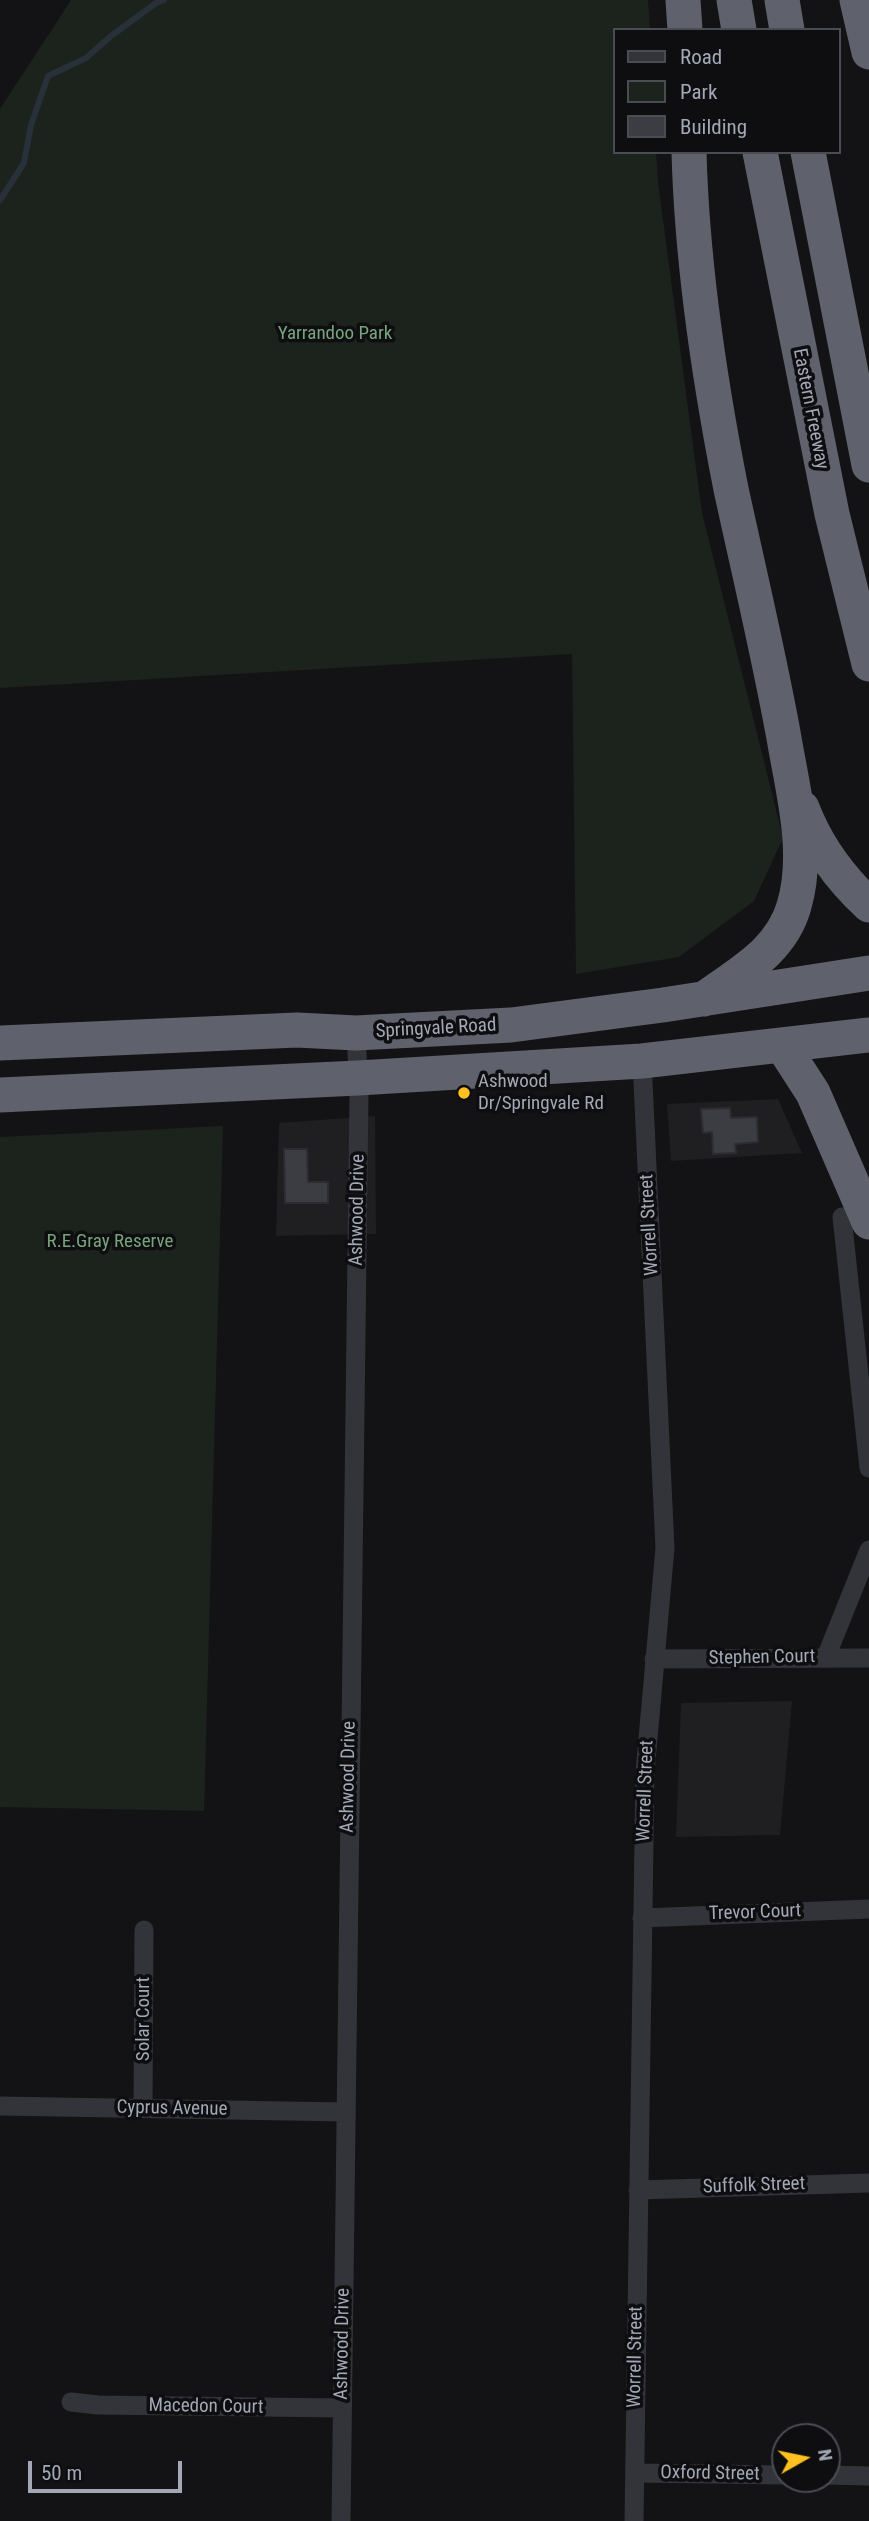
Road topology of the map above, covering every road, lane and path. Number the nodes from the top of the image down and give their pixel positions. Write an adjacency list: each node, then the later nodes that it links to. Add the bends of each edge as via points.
1 (683, 0): 5 (highway)
2 (734, 0): 6 (highway)
3 (782, 0): 7 (highway)
4 (857, 0): 8 (highway)
5 (685, 28)
6 (739, 28)
7 (787, 28)
8 (869, 52)
9 (689, 154): 14 (highway, via 702,323)
10 (760, 154): 13 (highway, Eastern Freeway, via 832,514)
11 (808, 154): 12 (highway)
12 (869, 465)
13 (869, 664)
14 (793, 782): 15 (highway, via 825,854); 17 (highway, via 800,864 793,909 771,948)
15 (869, 905)
16 (869, 973): 17 (highway, Springvale Road)
17 (704, 999): 18 (highway, Springvale Road, via 530,1023)
18 (356, 1033): 20 (highway, Springvale Road, via 297,1030); 23 (street, Ashwood Drive)
19 (869, 1035): 21 (highway)
20 (0, 1043)
21 (782, 1045): 22 (highway); 25 (highway, via 813,1093)
22 (642, 1061): 23 (highway); 30 (street, Worrell Street, via 665,1548)
23 (358, 1078): 24 (highway); 36 (street, Ashwood Drive)
24 (0, 1096)
25 (855, 1219): 26 (street)
26 (869, 1468)
27 (869, 1550): 28 (street)
28 (826, 1657): 29 (street, Stephen Court); 30 (street, Stephen Court)
29 (869, 1658)
30 (654, 1659): 32 (street, Worrell Street, via 645,1772)
31 (869, 1909): 32 (street, Trevor Court)
32 (642, 1918): 38 (street, Worrell Street)
33 (144, 1930): 35 (street, Solar Court)
34 (0, 2106): 35 (street, Cyprus Avenue)
35 (143, 2108): 36 (street, Cyprus Avenue)
36 (345, 2112): 40 (street, Ashwood Drive)
37 (869, 2183): 38 (street, Suffolk Street)
38 (638, 2190): 41 (street, Worrell Street)
39 (71, 2402): 40 (street, Macedon Court)
40 (342, 2408): 45 (street, Ashwood Drive)
41 (635, 2473): 42 (street, Oxford Street); 46 (street, Worrell Street)
42 (771, 2475)
43 (841, 2475): 44 (street)
44 (869, 2476)
45 (341, 2521)
46 (634, 2521)

